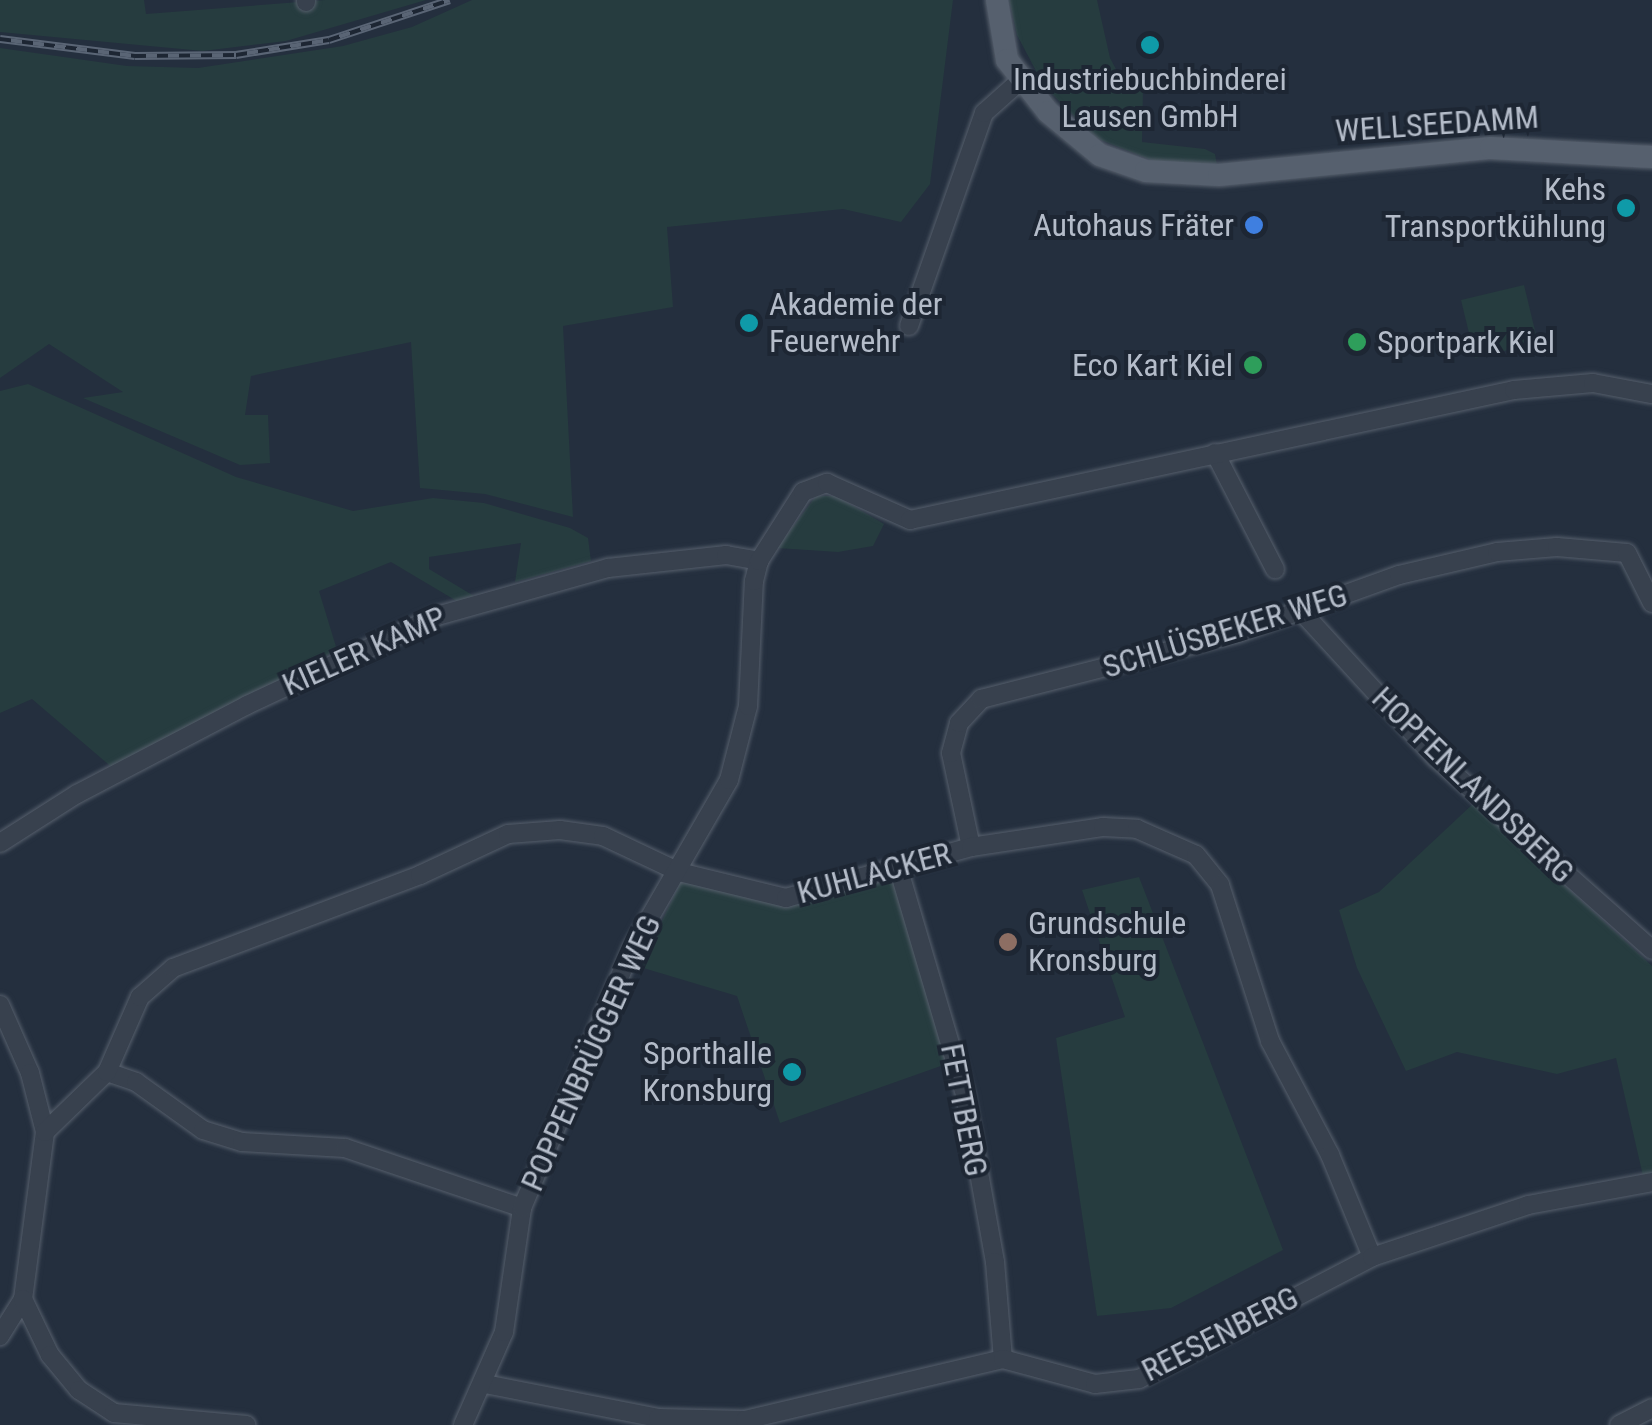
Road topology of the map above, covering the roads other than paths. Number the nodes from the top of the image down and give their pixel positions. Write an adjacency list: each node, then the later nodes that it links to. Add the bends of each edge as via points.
1 (998, 6): 2 (main road, WELLSEEDAMM)
2 (1019, 74): 3 (main road, WELLSEEDAMM, via 1085,146 1167,175 1491,148); 4 (street, via 984,113)
3 (1652, 157)
4 (909, 326)
5 (1652, 394): 6 (street, via 1594,382 1514,390)
6 (1215, 454): 7 (street, POPPENBRÜGGER WEG, via 910,520 828,483 802,492); 8 (street)
7 (759, 560): 11 (street, KIELER KAMP, via 726,555 608,568 437,616 248,704); 14 (street, POPPENBRÜGGER WEG, via 748,706 737,755)
8 (1275, 569)
9 (1652, 603): 10 (street, SCHLÜSBEKER WEG, via 1627,553 1557,547 1455,560)
10 (1302, 612): 12 (street, SCHLÜSBEKER WEG, via 981,699 959,723 950,753); 15 (street, HOPFENLANDSBERG, via 1424,746)
11 (0, 842)
12 (971, 847): 13 (street, KUHLACKER); 21 (street, KUHLACKER, via 1103,827 1166,837 1196,855 1220,886 1270,1040 1330,1155)
13 (898, 867): 14 (street, KUHLACKER, via 786,898); 24 (street, FETTBERG, via 966,1095 995,1262)
14 (679, 872): 17 (street, KUHLACKER, via 604,836 560,830 508,834 420,875 173,968 140,997); 20 (street, POPPENBRÜGGER WEG, via 632,948)
15 (1652, 950)
16 (0, 1005): 18 (street, via 24,1056)
17 (107, 1072): 18 (street, KUHLACKER); 20 (street, via 136,1082 203,1130 242,1142 345,1148)
18 (46, 1132): 22 (street)
19 (1652, 1182): 21 (street, REESENBERG, via 1528,1206)
20 (522, 1208): 25 (street, POPPENBRÜGGER WEG, via 514,1293)
21 (1372, 1257): 24 (street, REESENBERG, via 1139,1379 1095,1384)
22 (23, 1299): 23 (street); 27 (street, via 50,1355 78,1390 114,1413)
23 (0, 1336)
24 (1003, 1359): 25 (street, REESENBERG, via 745,1420 658,1418)
25 (485, 1384): 28 (street, POPPENBRÜGGER WEG)
26 (1652, 1408): 29 (street)
27 (246, 1425)
28 (463, 1425)
29 (1619, 1425)

